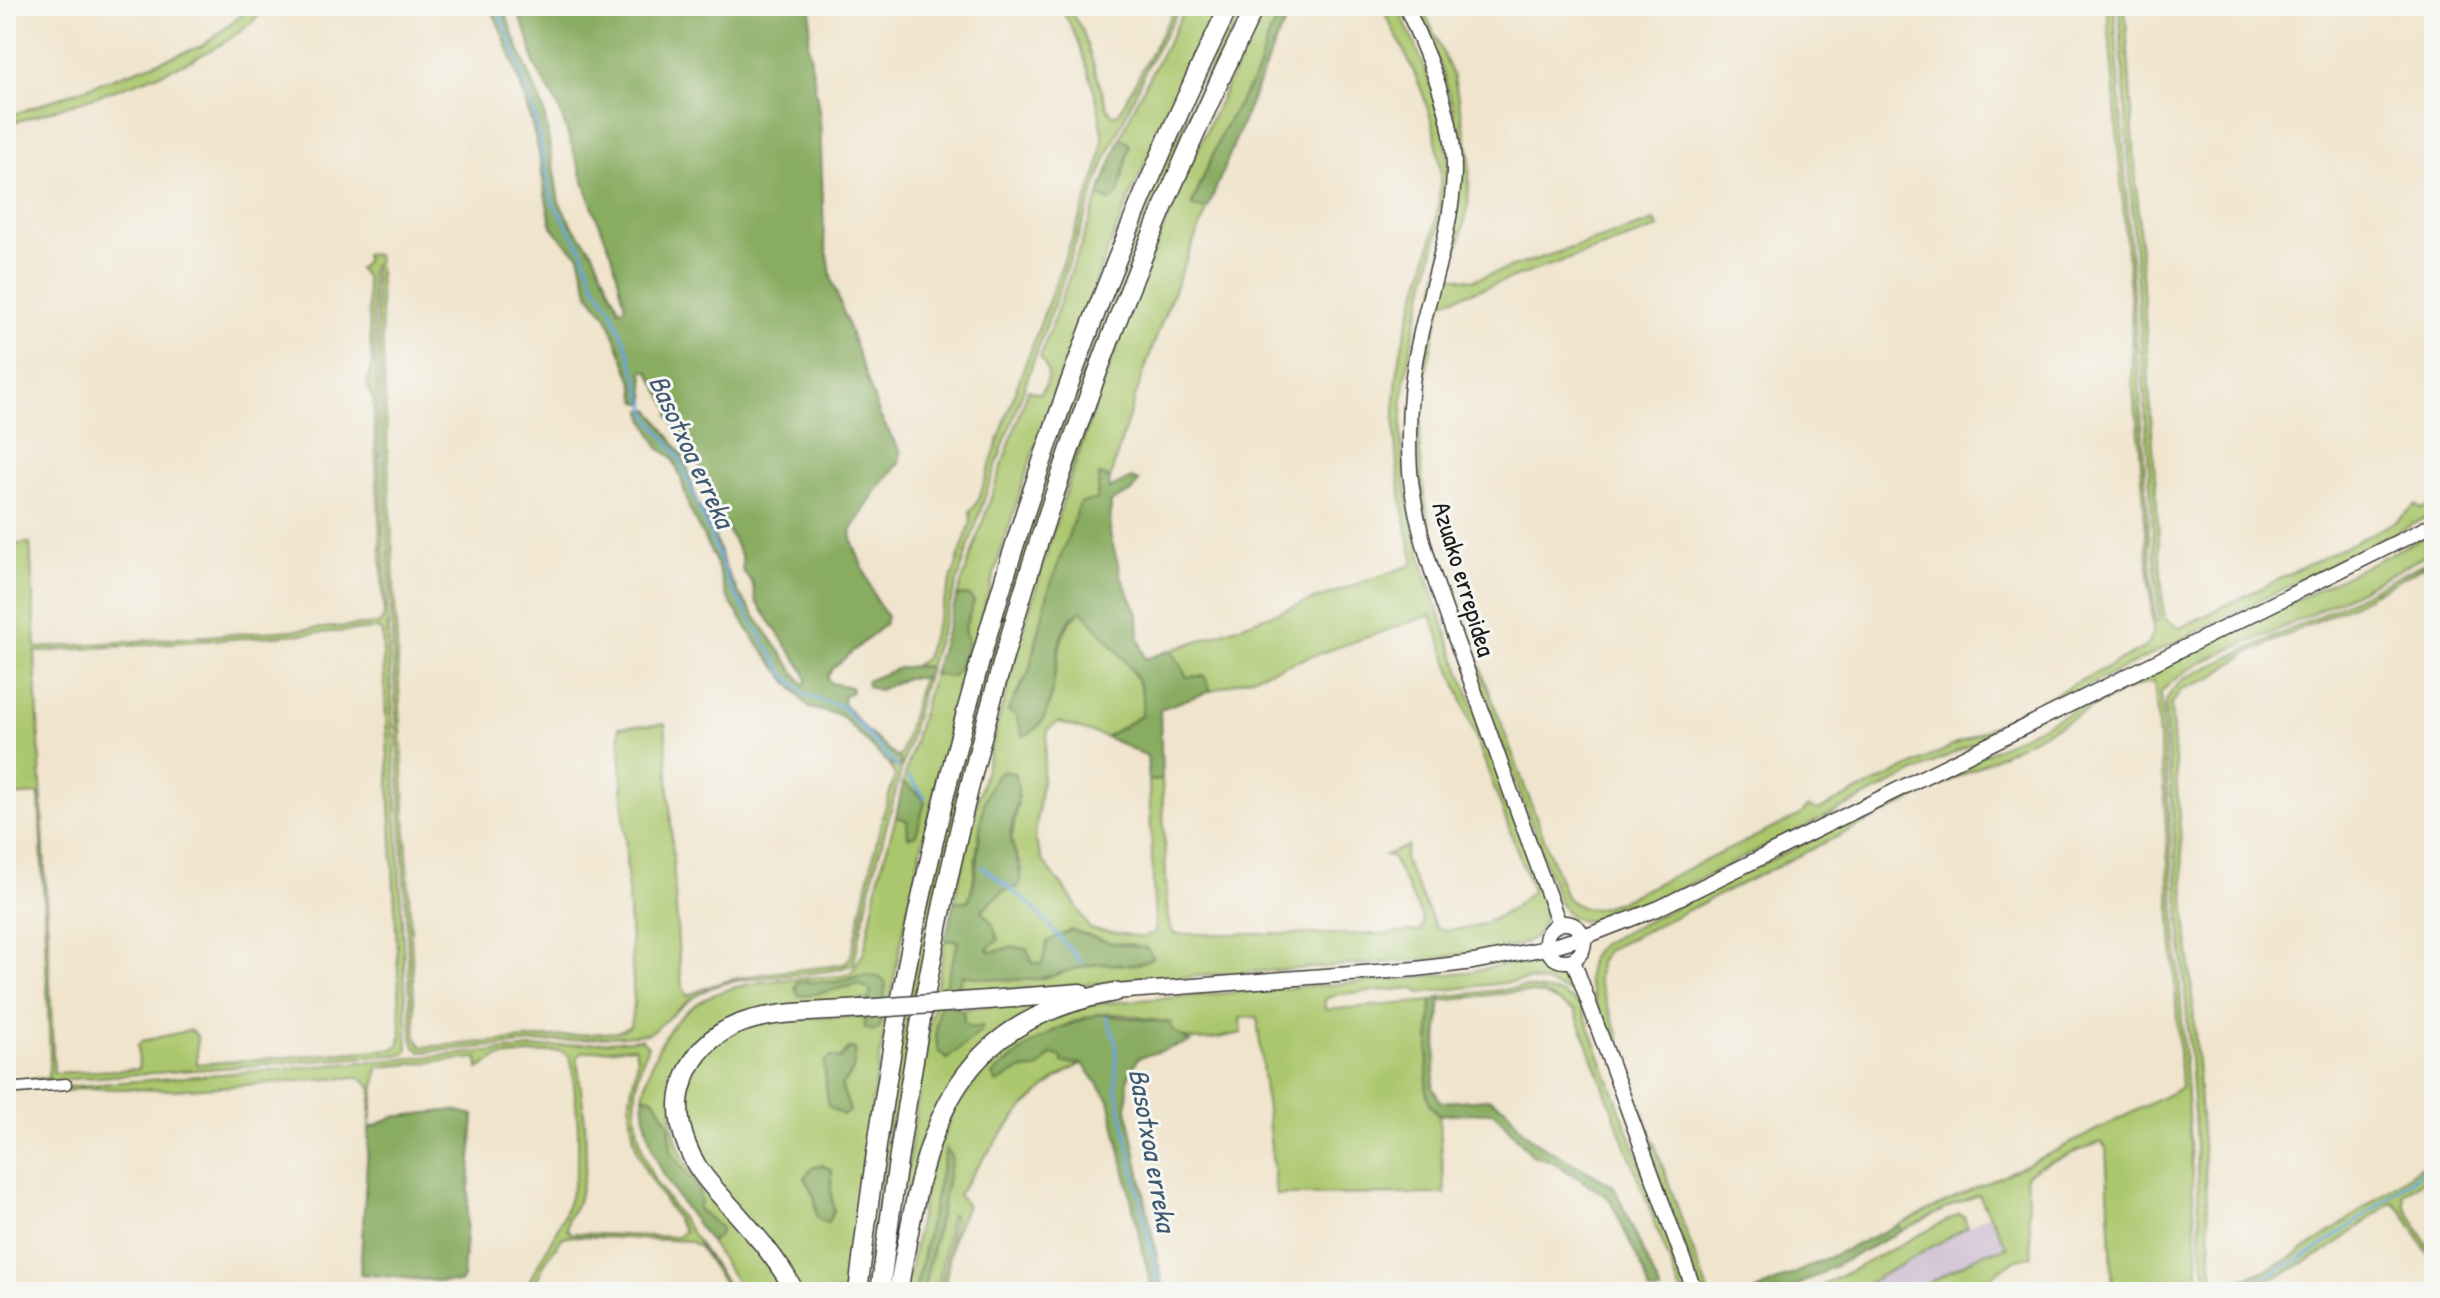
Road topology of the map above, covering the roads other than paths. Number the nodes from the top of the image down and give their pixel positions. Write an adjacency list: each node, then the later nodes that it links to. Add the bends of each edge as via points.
1 (1229, 6): 13 (highway, via 1103,292 1010,557 918,913 878,1138)
2 (1255, 6): 14 (highway, via 1124,302 1033,561 941,915 905,1112)
3 (1406, 6): 5 (main road, Azuako errepidea, via 1443,97 1454,171 1446,235 1420,335 1409,404 1414,502 1440,592)
4 (2434, 524): 6 (main road, via 1659,908)
5 (1559, 924): 6 (main road, via 1574,925); 7 (main road, via 1548,933)
6 (1584, 937): 7 (main road); 8 (main road)
7 (1546, 948): 8 (main road, via 1552,957); 9 (main road, via 1416,969)
8 (1573, 960): 16 (main road)
9 (1115, 992): 12 (highway, bridge, via 757,1019 717,1033 688,1067 680,1090 681,1130 697,1166 765,1246); 15 (highway, via 1068,1003 1021,1023 998,1038 960,1082 931,1140)
10 (66, 1084): 11 (street)
11 (6, 1089)
12 (795, 1292)
13 (858, 1292)
14 (880, 1292)
15 (898, 1292)
16 (1695, 1292)

